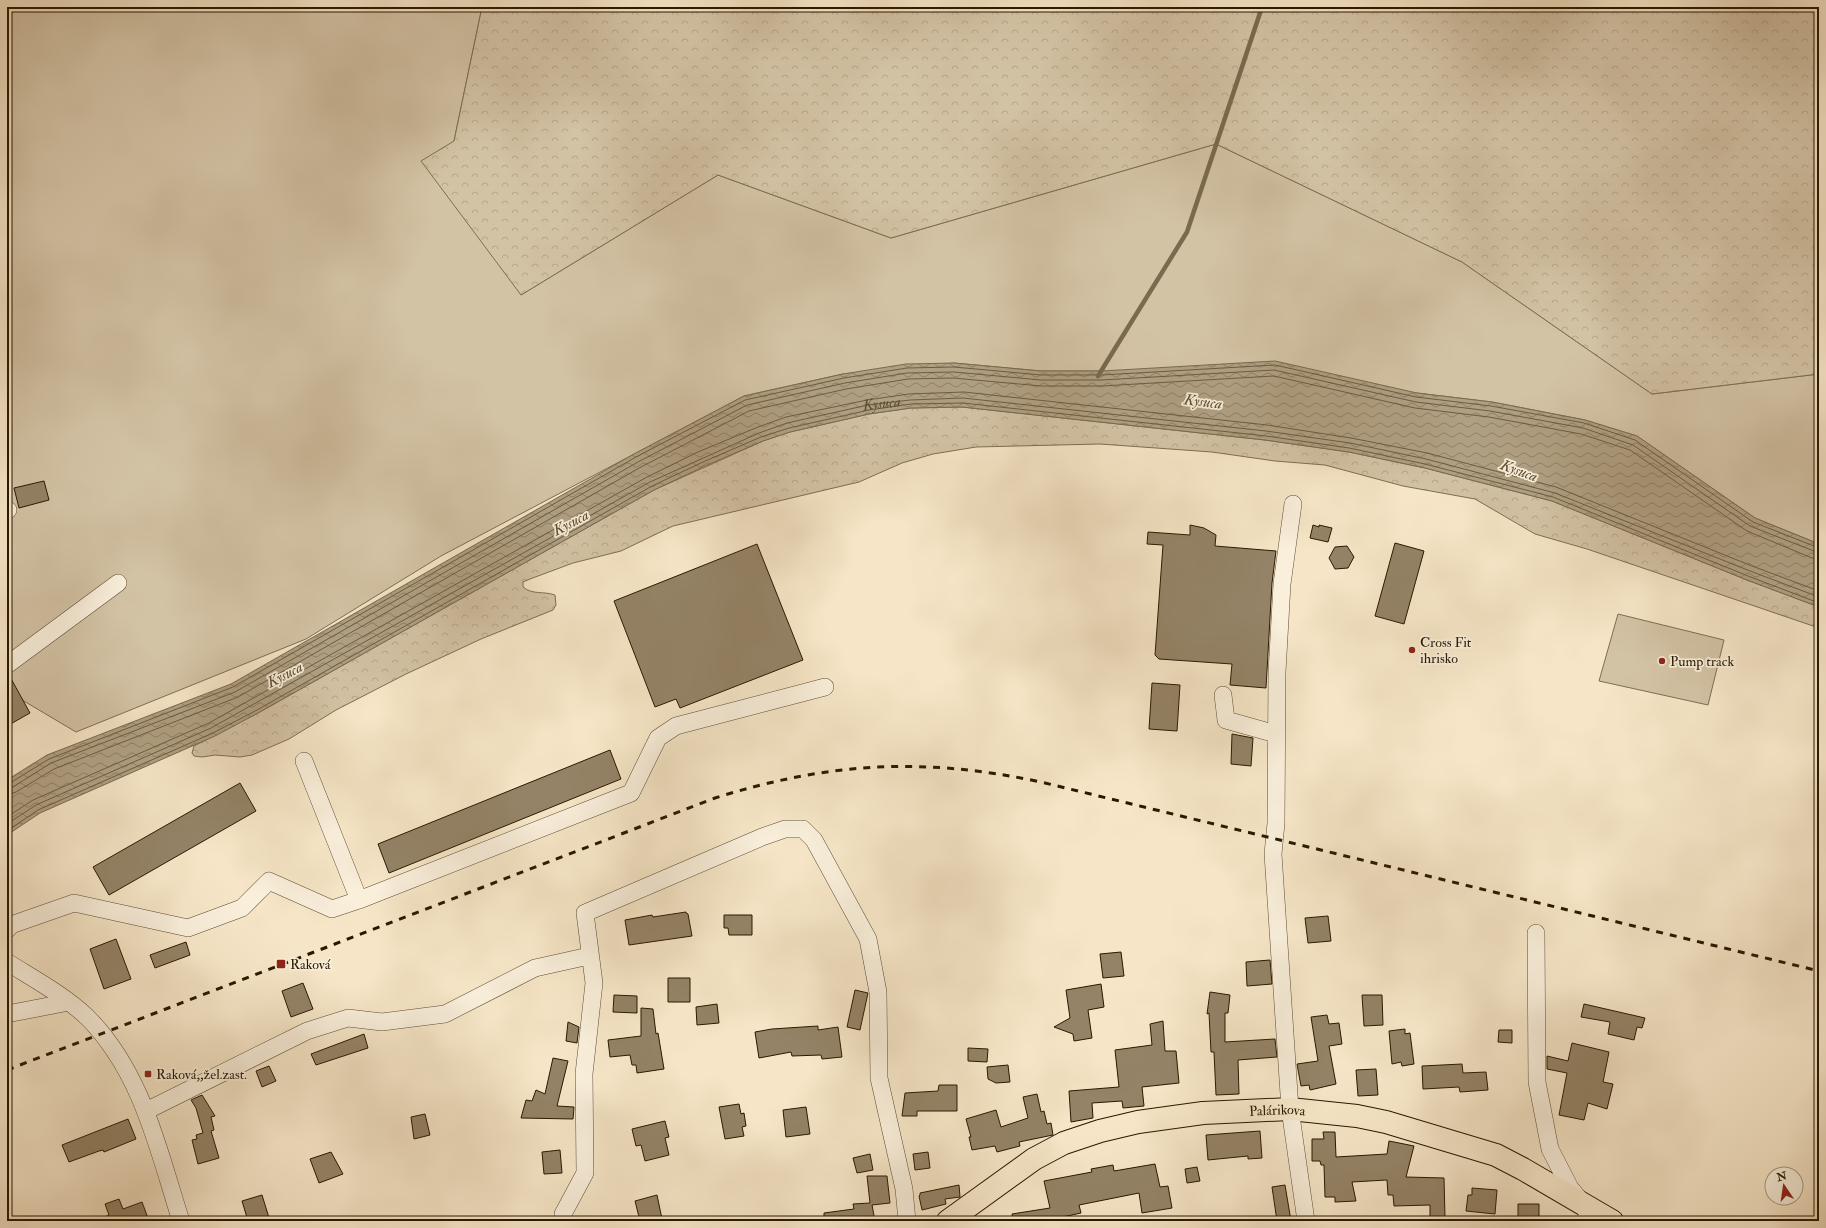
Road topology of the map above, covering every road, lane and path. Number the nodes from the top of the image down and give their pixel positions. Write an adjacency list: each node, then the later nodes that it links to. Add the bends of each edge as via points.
1 (1293, 504): 6 (street, via 1282,584)
2 (118, 584): 3 (street)
3 (7, 664)
4 (825, 687): 8 (street, via 676,726 658,738 631,793)
5 (1223, 695): 6 (street, via 1226,720)
6 (1276, 734): 15 (street, via 1276,823 1273,854)
7 (304, 761): 8 (street)
8 (359, 900): 9 (street, via 332,909 269,881 242,908 188,928 74,903 11,925)
9 (7, 930)
10 (1536, 933): 17 (street, via 1537,1082 1550,1149)
11 (589, 956): 16 (street, via 535,968 445,1014 382,1022 348,1018 307,1031); 19 (street, via 594,983 584,1074 585,1173 563,1214); 20 (street, via 585,912 762,837 785,829 803,829 814,840 868,939 878,992 879,1078 904,1189)
12 (7, 962): 13 (street)
13 (69, 1002): 14 (street); 16 (street, via 87,1017 126,1066)
14 (7, 1014)
15 (1290, 1109): 17 (main road, Palárikova, via 1357,1116 1386,1122 1496,1155 1522,1169); 21 (main road, Palárikova, via 1203,1113 1138,1122 1100,1131 1064,1143 1034,1159); 22 (street)
16 (146, 1111): 18 (street)
17 (1587, 1214): 23 (main road, Palárikova)
18 (181, 1221)
19 (564, 1221)
20 (907, 1221)
21 (948, 1221)
22 (1306, 1221)
23 (1612, 1221)

